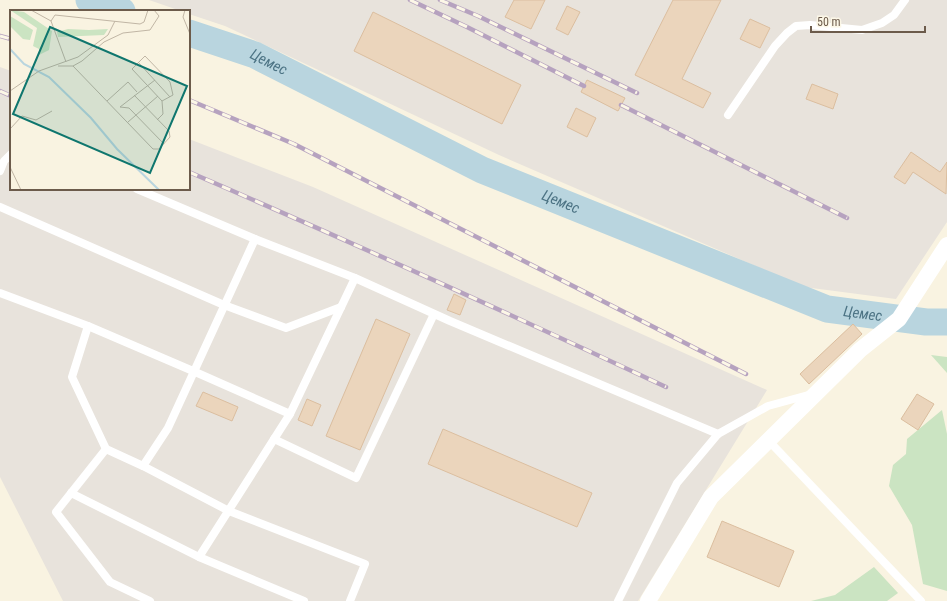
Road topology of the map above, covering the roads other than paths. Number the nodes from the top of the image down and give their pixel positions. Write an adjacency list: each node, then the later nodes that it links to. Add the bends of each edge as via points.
1 (905, 0): 2 (lane, via 894,15 882,23 862,30 796,26 775,46)
2 (728, 115)
3 (10, 155): 4 (lane, via 4,160)
4 (0, 171)
5 (139, 190): 7 (lane)
6 (0, 207): 11 (lane)
7 (255, 239): 9 (lane); 11 (lane)
8 (947, 245): 16 (street, via 899,319 860,350)
9 (355, 278): 12 (lane); 13 (lane)
10 (0, 293): 14 (lane)
11 (224, 305): 12 (lane, via 286,328); 15 (lane)
12 (341, 307): 17 (lane)
13 (434, 314): 18 (lane); 19 (lane, via 356,478)
14 (88, 326): 15 (lane); 21 (lane, via 72,377)
15 (193, 371): 17 (lane); 22 (lane, via 168,428)
16 (816, 392): 18 (lane, via 768,406); 20 (street)
17 (290, 414): 19 (lane)
18 (718, 434): 29 (lane, via 677,483)
19 (274, 439): 24 (lane)
20 (768, 440): 30 (street, via 711,497); 31 (lane)
21 (106, 449): 22 (lane); 23 (lane)
22 (143, 466): 24 (lane)
23 (71, 493): 25 (lane); 26 (lane, via 56,512 110,582)
24 (229, 511): 25 (lane); 28 (lane, via 365,564)
25 (199, 557): 27 (lane)
26 (150, 601)
27 (304, 601)
28 (350, 601)
29 (618, 601)
30 (648, 601)
31 (921, 601)

